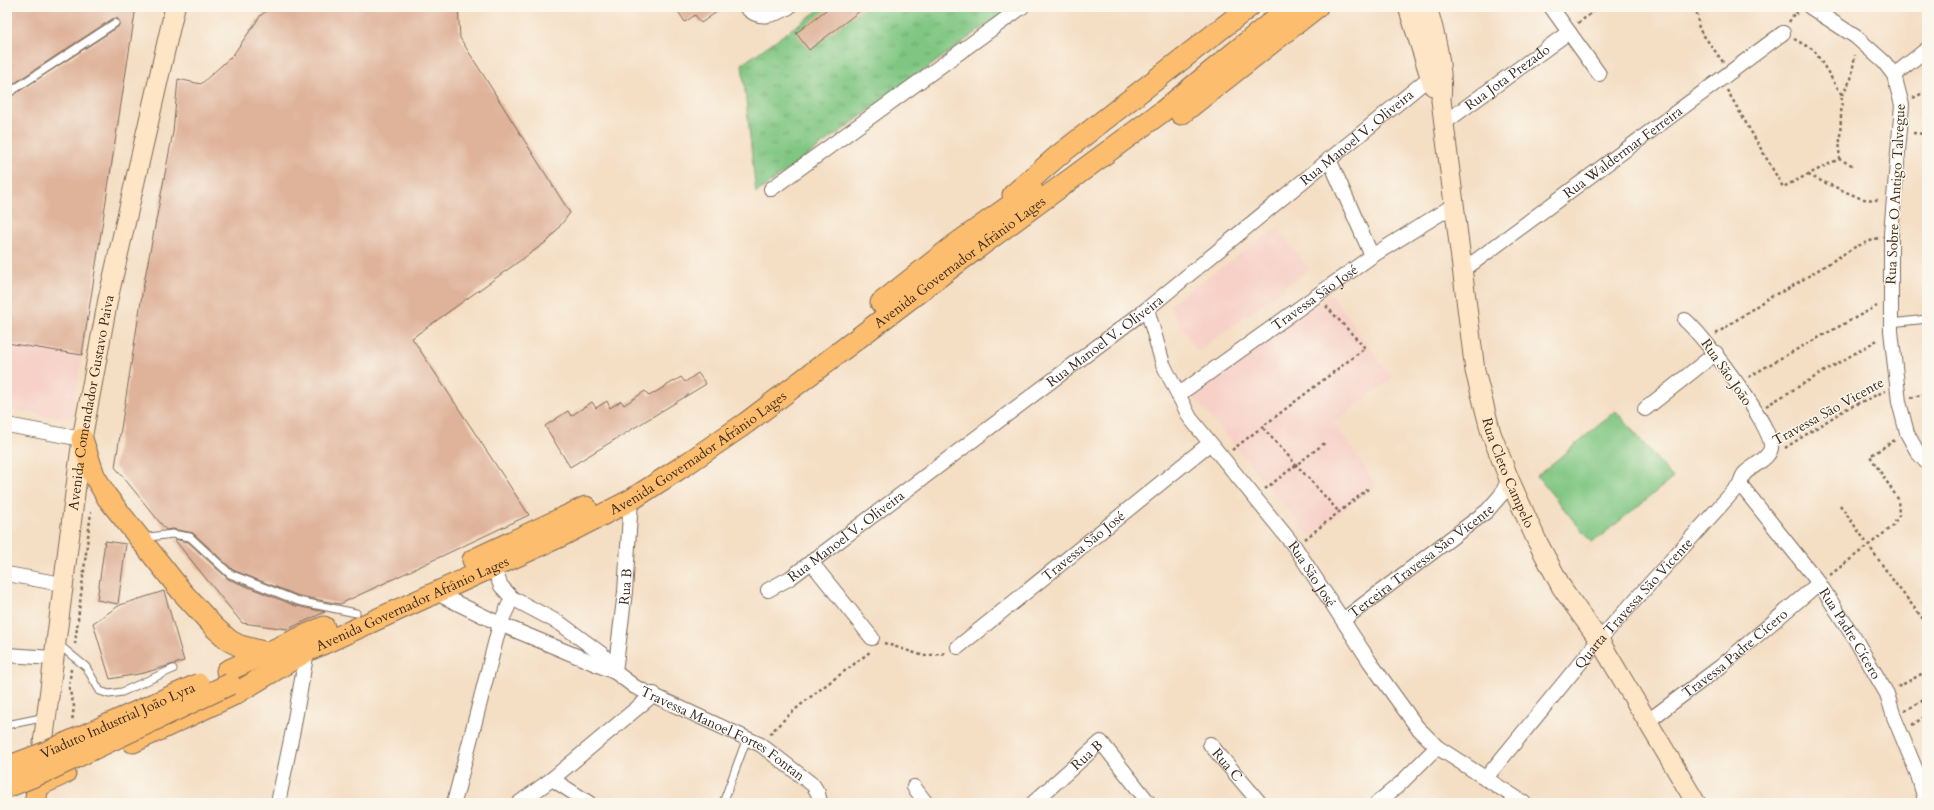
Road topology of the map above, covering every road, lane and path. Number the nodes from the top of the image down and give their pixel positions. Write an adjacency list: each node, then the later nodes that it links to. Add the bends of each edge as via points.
1 (175, 7): 60 (main road, Avenida Comendador Gustavo Paiva, via 108,299)
2 (746, 7): 3 (street, via 755,13 776,15)
3 (789, 7)
4 (1022, 7): 37 (street)
5 (1249, 7): 41 (main road, via 1059,155)
6 (1270, 7): 41 (main road, Avenida Governador Afrânio Lages)
7 (1290, 7): 41 (main road, Avenida Governador Afrânio Lages, via 1163,110)
8 (1317, 7): 41 (main road, via 1204,96 1015,233)
9 (1408, 7): 24 (main road, Rua Cleto Campelo)
10 (1427, 7): 28 (main road, Rua Cleto Campelo, via 1439,63)
11 (1551, 7): 17 (street)
12 (1600, 7): 15 (path)
13 (1696, 7): 22 (path, via 1699,29)
14 (1810, 7): 23 (street, Rua Sobre O Antigo Talvegue, via 1868,46)
15 (1591, 14)
16 (115, 23): 26 (lane)
17 (1569, 32): 21 (street); 30 (street, Rua Jota Prezado)
18 (1783, 33): 22 (street, Rua Waldermar Ferreira); 27 (path, via 1814,50)
19 (1927, 49): 23 (street)
20 (1856, 55): 27 (path, via 1851,79)
21 (1599, 74)
22 (1725, 74): 36 (path, via 1783,187); 43 (street, Rua Waldermar Ferreira)
23 (1894, 75): 38 (street, Rua Sobre O Antigo Talvegue, via 1902,105)
24 (1430, 77): 28 (main road, Rua Cleto Campelo); 33 (street, Rua Manoel V. Oliveira)
25 (1927, 91): 29 (path)
26 (7, 94)
27 (1842, 95): 34 (path)
28 (1441, 100): 30 (main road, Rua Cleto Campelo)
29 (1909, 101)
30 (1444, 122): 39 (main road, Rua Cleto Campelo)
31 (1911, 133): 32 (path)
32 (1927, 134)
33 (1329, 159): 42 (street); 46 (street, Rua Manoel V. Oliveira)
34 (1839, 159): 35 (path); 36 (path)
35 (1854, 166)
36 (1808, 175): 38 (path, via 1862,199)
37 (770, 188)
38 (1894, 200): 40 (street, Rua Sobre O Antigo Talvegue)
39 (1454, 205): 42 (street, Travessa São José); 43 (main road, Rua Cleto Campelo)
40 (1891, 233): 45 (street, Rua Sobre O Antigo Talvegue); 50 (path, via 1846,252 1786,290 1771,296)
41 (958, 252): 71 (main road, Avenida Governador Afrânio Lages, via 746,423); 85 (main road, Avenida Governador Afrânio Lages, via 681,453 610,496)
42 (1372, 256): 44 (street, Travessa São José)
43 (1462, 271): 67 (main road, Rua Cleto Campelo, via 1475,371 1491,433)
44 (1316, 296): 54 (street, Travessa São José); 58 (path, via 1365,348)
45 (1891, 298): 49 (street, Rua Sobre O Antigo Talvegue); 52 (path)
46 (1147, 309): 54 (street, Rua São José, via 1163,364); 77 (street, Rua Manoel V. Oliveira)
47 (1927, 319): 49 (lane)
48 (1685, 320): 50 (street, Rua São João)
49 (1891, 327): 53 (street, Rua Sobre O Antigo Talvegue); 56 (path)
50 (1706, 341): 51 (street, Rua São João)
51 (1716, 353): 52 (street, Rua São João); 55 (street)
52 (1737, 385): 56 (street, Rua São João)
53 (1897, 385): 59 (street, Rua Sobre O Antigo Talvegue); 63 (path, Travessa São Vicente, via 1846,410 1783,449)
54 (1178, 395): 62 (street, Rua São José, via 1190,418)
55 (1645, 409)
56 (1756, 413): 63 (street, Rua São João, via 1771,444)
57 (7, 425): 60 (street)
58 (1263, 428): 64 (path); 66 (path)
59 (1907, 433): 65 (street, Rua Sobre O Antigo Talvegue); 75 (path, via 1870,456 1898,499 1899,515 1892,527)
60 (82, 439): 74 (main road, via 94,475 107,497); 81 (main road, Avenida Comendador Gustavo Paiva)
61 (1326, 442): 66 (path)
62 (1209, 444): 64 (street, Rua São José); 93 (street, Travessa São José)
63 (1768, 454): 68 (street, Quarta Travessa São Vicente, via 1744,474)
64 (1221, 458): 70 (street, Rua São José)
65 (1927, 463)
66 (1296, 465): 70 (path); 73 (path)
67 (1509, 479): 88 (street, Terceira Travessa São Vicente, via 1501,496 1488,511); 92 (main road, Rua Cleto Campelo, via 1562,588)
68 (1740, 484): 80 (street, Rua Padre Cícero); 92 (street, Quarta Travessa São Vicente)
69 (1368, 489): 73 (path)
70 (1255, 497): 76 (street, Rua São José)
71 (631, 500): 78 (main road, Avenida Governador Afrânio Lages); 100 (street, Rua B, via 625,592)
72 (1840, 505): 75 (path)
73 (1339, 512): 76 (path)
74 (139, 538): 85 (lane, via 172,534 190,537 230,574 298,601); 96 (main road, via 215,628 240,646)
75 (1868, 546): 80 (path); 87 (path)
76 (1295, 547): 88 (street, Rua São José)
77 (811, 562): 82 (street, Rua Manoel V. Oliveira); 91 (street)
78 (493, 567): 83 (main road, Avenida Governador Afrânio Lages); 84 (street, Travessa Manoel Fortes Fontan, via 501,586)
79 (7, 574): 81 (street)
80 (1819, 583): 103 (street, Rua Padre Cícero); 108 (street, Travessa Padre Cícero, via 1720,667)
81 (62, 584): 94 (main road, Avenida Comendador Gustavo Paiva)
82 (768, 590)
83 (434, 592): 89 (street, Travessa Manoel Fortes Fontan); 95 (main road, Avenida Governador Afrânio Lages)
84 (512, 598): 89 (street); 100 (street, Travessa Manoel Fortes Fontan, via 561,624 603,655)
85 (356, 613): 96 (main road, Avenida Governador Afrânio Lages)
86 (1927, 615): 87 (path)
87 (1922, 617): 90 (path)
88 (1343, 620): 114 (street, Rua São José, via 1417,727)
89 (500, 624): 100 (street, Travessa Manoel Fortes Fontan); 122 (street)
90 (1927, 624)
91 (872, 638): 93 (path, via 924,656 946,653); 112 (path, via 873,649 780,724)
92 (1599, 640): 108 (main road, Rua Cleto Campelo); 117 (street, Quarta Travessa São Vicente)
93 (958, 648)
94 (54, 650): 97 (street); 98 (lane, via 86,667 100,691 109,694 122,692); 106 (main road, Avenida Comendador Gustavo Paiva)
95 (306, 651): 101 (main road); 120 (main road, Avenida Governador Afrânio Lages, via 235,694); 121 (street)
96 (267, 653): 101 (main road, Avenida Governador Afrânio Lages)
97 (7, 655)
98 (173, 669)
99 (1927, 670): 103 (path)
100 (615, 672): 102 (street, Travessa Manoel Fortes Fontan, via 635,687)
101 (228, 678): 115 (main road, Viaduto Industrial João Lyra, bridge); 118 (main road, bridge, via 49,770)
102 (654, 694): 111 (street, Travessa Manoel Fortes Fontan); 116 (street)
103 (1887, 694): 107 (street, Rua Padre Cícero)
104 (1927, 698): 107 (path)
105 (1927, 715): 110 (path)
106 (46, 717): 109 (lane); 120 (main road, Avenida Comendador Gustavo Paiva)
107 (1894, 718): 110 (street, Rua Padre Cícero)
108 (1648, 721): 133 (main road, Rua Cleto Campelo)
109 (7, 725)
110 (1901, 733): 134 (street, Rua Padre Cícero)
111 (747, 738): 112 (street, Travessa Manoel Fortes Fontan); 125 (lane)
112 (761, 744): 126 (street, Travessa Manoel Fortes Fontan, via 814,785)
113 (1210, 744): 130 (street, Rua C)
114 (1437, 747): 117 (street, Rua São José); 131 (street)
115 (7, 767)
116 (552, 779): 123 (street); 124 (street)
117 (1485, 779): 132 (street, Rua São José)
118 (7, 787)
119 (914, 787): 127 (street)
120 (36, 795)
121 (278, 803)
122 (454, 803)
123 (519, 803)
124 (589, 803)
125 (723, 803)
126 (820, 803)
127 (926, 803)
128 (1034, 803): 129 (street, Rua B, via 1101,742)
129 (1149, 803)
130 (1260, 803)
131 (1377, 803)
132 (1524, 803)
133 (1696, 803)
134 (1926, 803)

